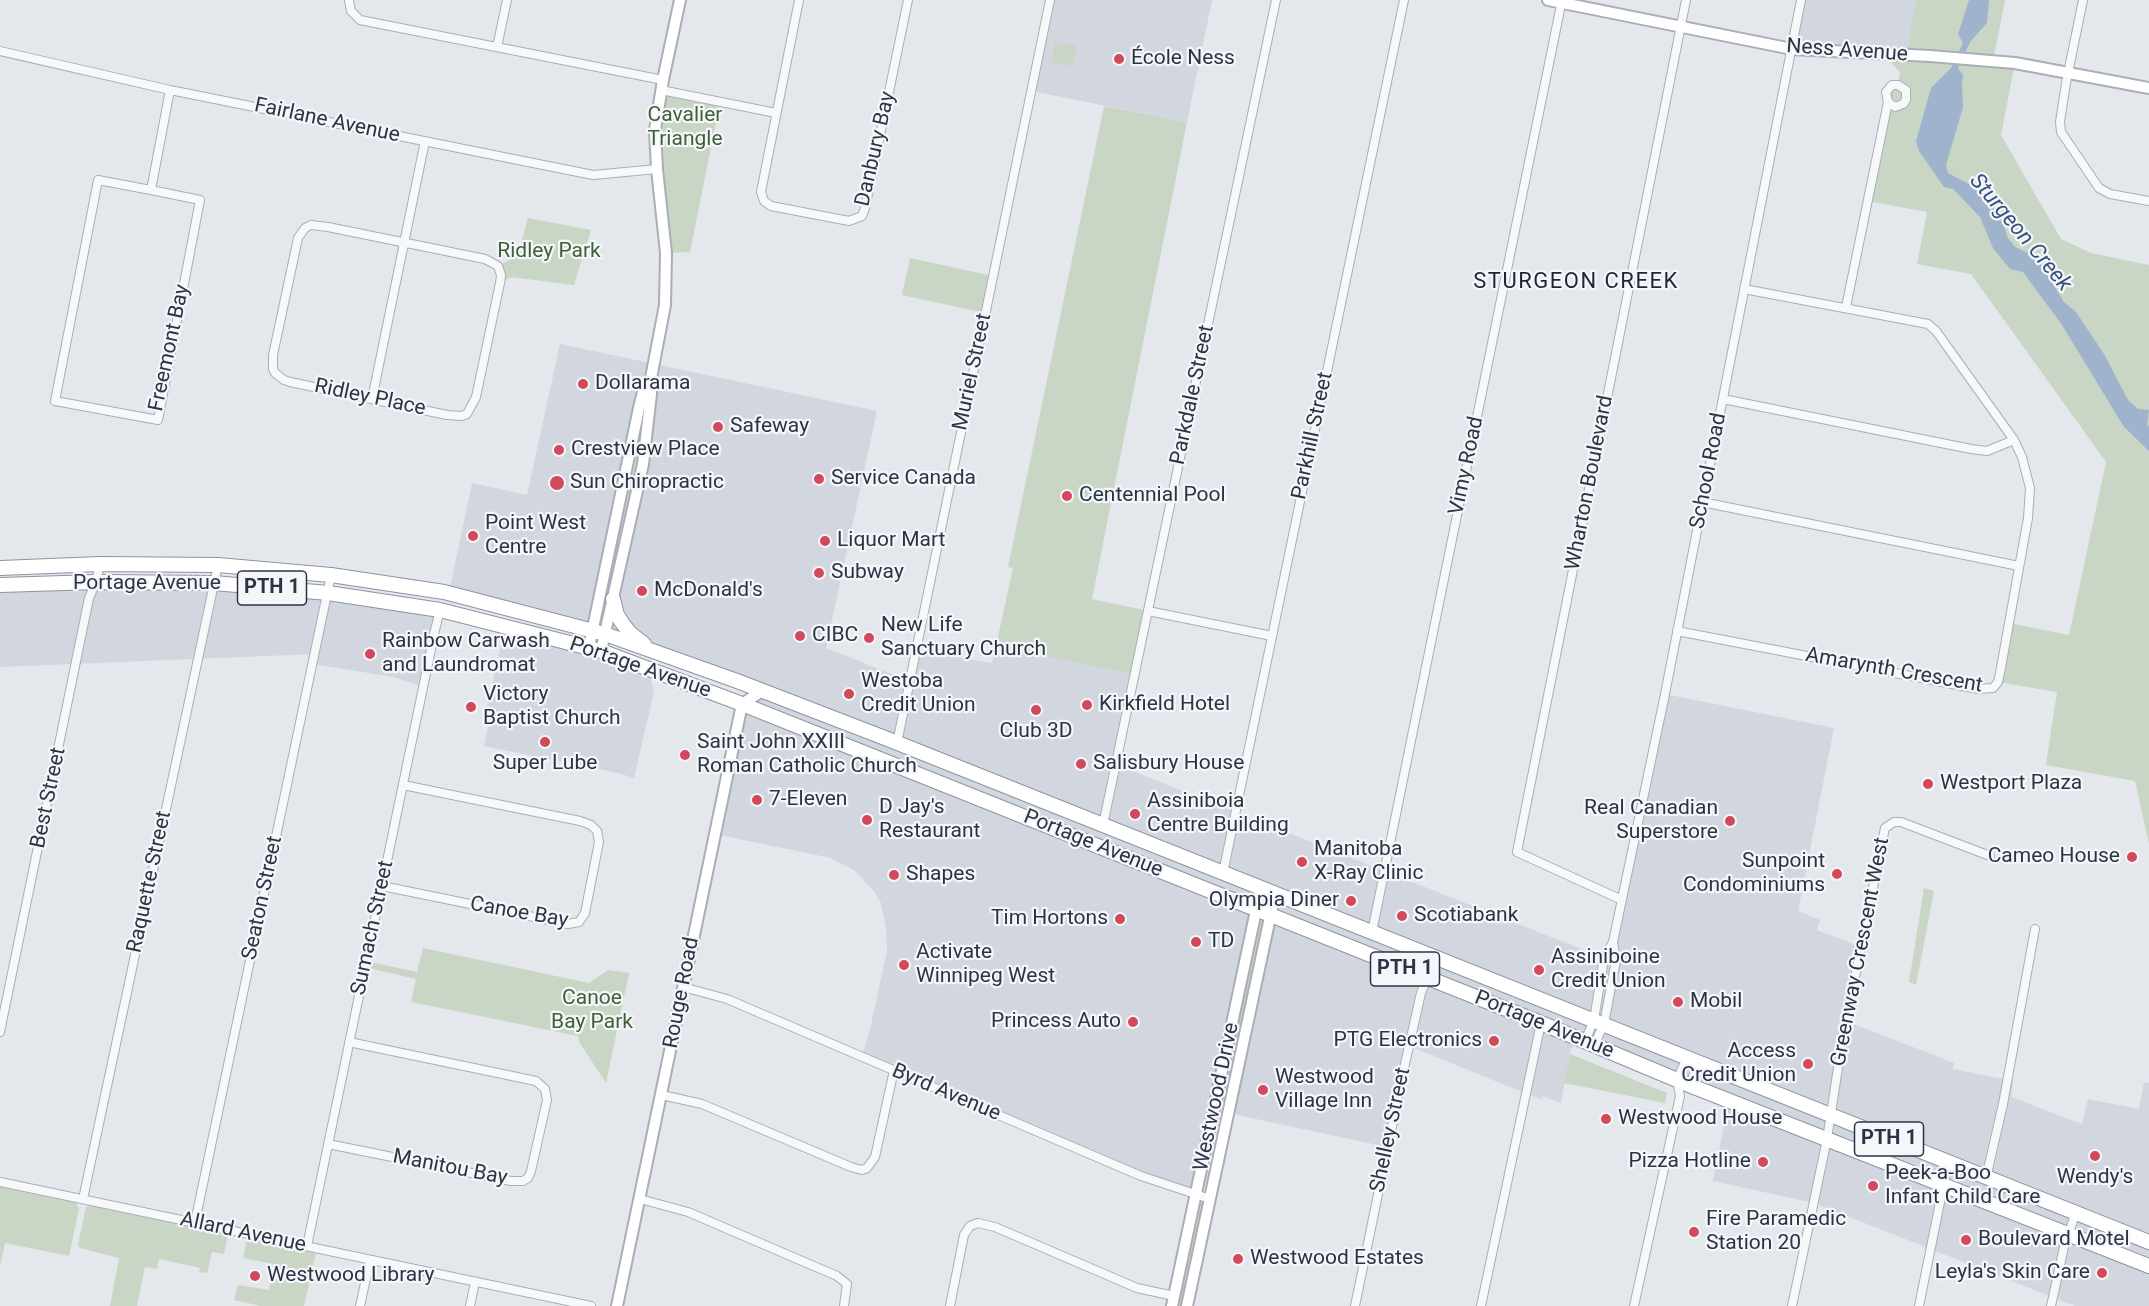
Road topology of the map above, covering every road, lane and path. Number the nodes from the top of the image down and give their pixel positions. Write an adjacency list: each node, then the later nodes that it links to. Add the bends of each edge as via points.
1 (349, 0): 15 (street, via 351,11 360,20)
2 (507, 0): 15 (street)
3 (680, 0): 19 (street)
4 (799, 0): 23 (street, Danbury Bay)
5 (908, 0): 23 (street, Danbury Bay, via 865,208 858,218 840,220 776,208 764,201 761,187)
6 (1050, 0): 57 (street, Muriel Street)
7 (1276, 0): 47 (street, Parkdale Street)
8 (1404, 0): 50 (street, Parkhill Street)
9 (1548, 0): 13 (street, Ness Avenue)
10 (1686, 0): 14 (street, Wharton Boulevard)
11 (1801, 0): 16 (street, School Road)
12 (2083, 0): 18 (street)
13 (1562, 1): 14 (street, Ness Avenue); 69 (street, Vimy Road)
14 (1681, 27): 16 (street, Ness Avenue); 65 (street, Wharton Boulevard, via 1517,852)
15 (497, 46): 19 (street)
16 (1792, 49): 18 (street, Ness Avenue, via 1993,61); 29 (street, School Road)
17 (0, 51): 21 (street, Fairlane Avenue)
18 (2068, 73): 20 (street, Ness Avenue); 27 (street, via 2060,122 2063,137 2099,188 2110,194)
19 (662, 85): 23 (street); 25 (street, via 655,130)
20 (2149, 88)
21 (170, 90): 24 (street, Fairlane Avenue); 26 (street)
22 (1888, 102): 30 (street)
23 (776, 113)
24 (425, 141): 25 (street, Fairlane Avenue, via 593,175); 28 (street)
25 (657, 169): 31 (street, via 666,292)
26 (151, 190): 26 (street, Freemont Bay, via 98,180 55,402 158,420 200,200)
27 (2149, 201)
28 (404, 243): 32 (street); 32 (street, Ridley Place, via 490,261 501,270 500,283 476,397 467,414 455,416); 32 (street, Ridley Place, via 328,227 305,228 298,238 273,355 273,369 284,380)
29 (1744, 289): 30 (street, Amarynth Crescent); 33 (street, School Road)
30 (1846, 308): 34 (street, Amarynth Crescent, via 1928,324)
31 (651, 378): 45 (street, via 643,464); 49 (street, via 639,408)
32 (372, 399)
33 (1723, 399): 34 (street, via 1971,449 1987,450); 35 (street, School Road)
34 (2013, 440): 38 (street, Amarynth Crescent, via 2030,488)
35 (1702, 502): 38 (street); 48 (street, School Road)
36 (99, 564): 37 (highway, Portage Avenue / PTH 1); 39 (highway, Portage Avenue / PTH 1); 41 (street, Best Street)
37 (218, 565): 40 (highway, Portage Avenue / PTH 1); 42 (street, Raquette Street)
38 (2019, 566): 48 (street, Amarynth Crescent, via 1998,682 1987,690)
39 (0, 568)
40 (331, 575): 44 (street, Seaton Street); 49 (highway, Portage Avenue / PTH 1, via 444,592)
41 (96, 582): 42 (highway, Portage Avenue / PTH 1); 43 (highway, Portage Avenue / PTH 1); 75 (street, Best Street, via 89,598)
42 (214, 583): 44 (highway, Portage Avenue / PTH 1); 91 (street, Raquette Street)
43 (0, 585)
44 (327, 593): 46 (highway, Portage Avenue / PTH 1); 95 (street, Seaton Street)
45 (613, 599): 49 (street); 52 (highway, via 617,615 630,633)
46 (440, 610): 51 (highway, Portage Avenue / PTH 1); 58 (street, Sumach Street)
47 (1148, 611): 50 (street); 59 (street, Parkdale Street)
48 (1677, 631): 65 (street, School Road)
49 (599, 632): 51 (street); 52 (highway, Portage Avenue / PTH 1)
50 (1272, 636): 61 (street, Parkhill Street)
51 (595, 649): 55 (highway, Portage Avenue / PTH 1)
52 (655, 652): 53 (highway, Portage Avenue / PTH 1)
53 (748, 686): 54 (highway, Portage Avenue / PTH 1); 55 (highway)
54 (762, 691): 56 (street); 57 (highway, Portage Avenue / PTH 1)
55 (718, 695): 56 (highway, Portage Avenue / PTH 1)
56 (741, 704): 66 (highway, Portage Avenue / PTH 1); 72 (street, Rouge Road)
57 (897, 743): 59 (highway, Portage Avenue / PTH 1)
58 (403, 785): 62 (street, Sumach Street); 62 (street, Canoe Bay, via 591,825 599,842 585,914 579,922 563,923)
59 (1103, 825): 61 (highway, Portage Avenue / PTH 1)
60 (1990, 856): 83 (street, Greenway Crescent West, via 1901,822 1887,826)
61 (1223, 873): 63 (highway, Portage Avenue / PTH 1)
62 (382, 886): 76 (street, Sumach Street)
63 (1260, 887): 64 (highway, Portage Avenue / PTH 1); 66 (street, Westwood Drive)
64 (1275, 894): 67 (street, Westwood Drive); 69 (highway, Portage Avenue / PTH 1)
65 (1622, 900): 73 (street, School Road, via 1613,942 1616,961)
66 (1255, 909): 67 (highway, Portage Avenue / PTH 1); 90 (street, Westwood Drive)
67 (1270, 915): 71 (highway, Portage Avenue / PTH 1); 93 (street, Westwood Drive)
68 (2035, 929): 87 (street)
69 (1372, 932): 70 (highway, Portage Avenue / PTH 1)
70 (1432, 955): 71 (street, Shelley Street); 73 (highway, Portage Avenue / PTH 1)
71 (1427, 978): 74 (highway, Portage Avenue / PTH 1); 110 (street, Shelley Street, via 1420,993)
72 (683, 987): 79 (street, Byrd Avenue, via 727,999); 81 (street, Rouge Road)
73 (1599, 1022): 77 (street, School Road); 78 (highway, Portage Avenue / PTH 1)
74 (1541, 1023): 77 (highway, Portage Avenue / PTH 1); 111 (street)
75 (0, 1032)
76 (349, 1042): 85 (street, Sumach Street); 85 (street, Manitou Bay, via 536,1081 545,1089 547,1100 531,1171 524,1181)
77 (1590, 1043): 80 (highway, Portage Avenue / PTH 1)
78 (1693, 1060): 80 (street); 80 (street); 83 (highway, Portage Avenue / PTH 1)
79 (894, 1070): 81 (street, via 875,1157 862,1170 702,1104); 90 (street, Byrd Avenue, via 1141,1176)
80 (1683, 1082): 82 (street); 82 (street); 84 (highway, Portage Avenue / PTH 1)
81 (662, 1095): 92 (street, Rouge Road)
82 (1680, 1096): 112 (street)
83 (1830, 1116): 84 (street); 86 (highway, Portage Avenue / PTH 1)
84 (1827, 1139): 89 (highway, Portage Avenue / PTH 1); 113 (street)
85 (328, 1144): 98 (street, Sumach Street)
86 (1948, 1163): 87 (highway, Portage Avenue / PTH 1); 89 (street)
87 (1986, 1178): 94 (highway, Portage Avenue / PTH 1)
88 (0, 1182): 91 (street, Allard Avenue)
89 (1944, 1185): 96 (highway, Portage Avenue / PTH 1); 114 (street)
90 (1197, 1194): 93 (street, Byrd Avenue); 102 (street, Westwood Drive)
91 (82, 1199): 95 (street, Allard Avenue)
92 (640, 1199): 103 (street, Rouge Road); 107 (street, via 688,1212 837,1276 847,1284)
93 (1210, 1199): 109 (street, Westwood Drive)
94 (2076, 1212): 96 (street); 97 (highway, Portage Avenue / PTH 1)
95 (195, 1222): 98 (street, Allard Avenue)
96 (2068, 1235): 100 (highway, Portage Avenue / PTH 1); 115 (street)
97 (2149, 1242)
98 (307, 1246): 99 (street, Allard Avenue)
99 (370, 1260): 101 (street, Allard Avenue); 104 (street)
100 (2149, 1266)
101 (475, 1282): 105 (street); 106 (street, Allard Avenue)
102 (1173, 1301): 108 (street, via 978,1223 964,1235)
103 (620, 1305)
104 (360, 1306)
105 (470, 1306)
106 (591, 1306)
107 (844, 1306)
108 (950, 1306)
109 (1187, 1306)
110 (1355, 1306)
111 (1481, 1306)
112 (1634, 1306)
113 (1792, 1306)
114 (1919, 1306)
115 (2051, 1306)

